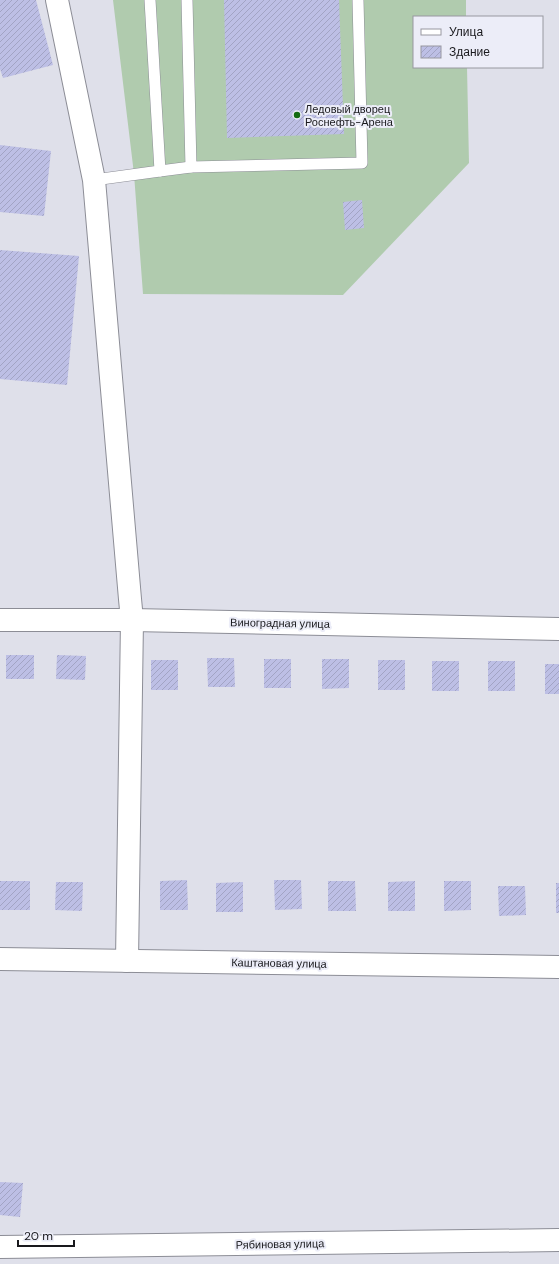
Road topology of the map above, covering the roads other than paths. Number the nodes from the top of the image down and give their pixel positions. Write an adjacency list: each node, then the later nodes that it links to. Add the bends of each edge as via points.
1 (57, 0): 7 (street)
2 (150, 0): 6 (lane)
3 (187, 0): 5 (lane)
4 (358, 0): 5 (lane, via 362,163)
5 (191, 168): 6 (lane)
6 (160, 171): 7 (lane)
7 (94, 180): 9 (street)
8 (0, 620): 9 (street, Виноградная улица)
9 (132, 620): 10 (street, Виноградная улица); 12 (street)
10 (559, 628)
11 (0, 960): 12 (street, Каштановая улица)
12 (127, 961): 13 (street, Каштановая улица)
13 (559, 967)
14 (559, 1240): 15 (street, Рябиновая улица)
15 (0, 1247)

